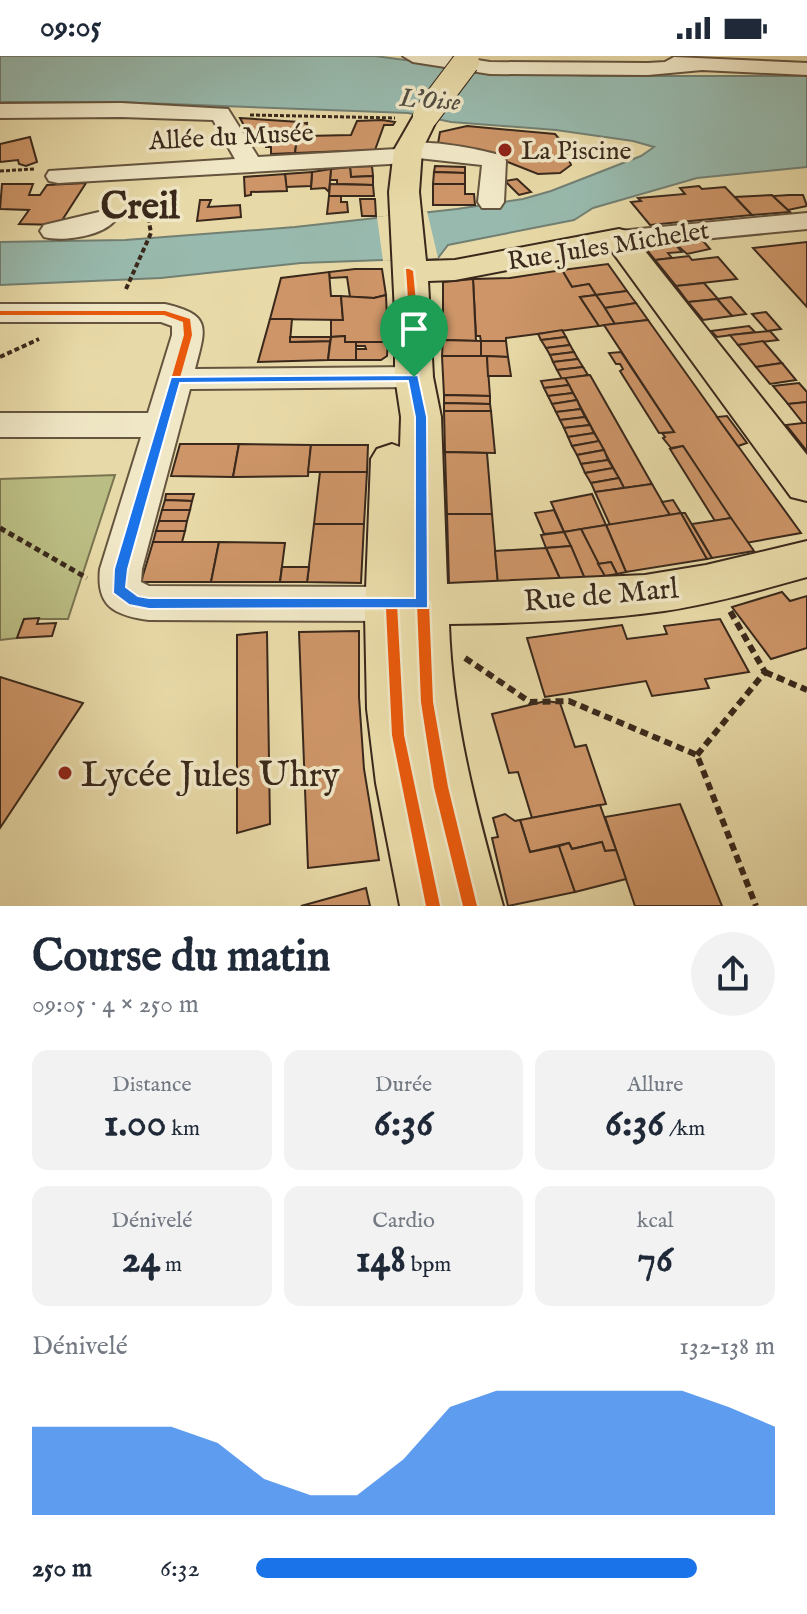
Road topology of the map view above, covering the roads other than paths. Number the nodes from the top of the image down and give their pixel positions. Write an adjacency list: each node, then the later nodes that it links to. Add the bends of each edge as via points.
1 (413, 56): 4 (street, via 482,68)
2 (588, 56): 4 (street)
3 (468, 59): 7 (main road, bridge, via 426,115)
4 (699, 65): 5 (street)
5 (807, 69)
6 (0, 111): 8 (street, via 220,114)
7 (408, 153): 8 (street, Allée du Musée); 10 (street, Allée du Musée, via 494,161); 15 (main road, via 403,214)
8 (251, 165): 9 (street, Allée du Musée)
9 (58, 176)
10 (491, 202)
11 (103, 219): 13 (street)
12 (807, 221): 14 (street, Rue Jules Michelet)
13 (54, 231)
14 (619, 239): 15 (main road, Rue Jules Michelet, via 455,270); 21 (main road)
15 (408, 266): 17 (main road)
16 (0, 313): 18 (street, via 152,313 184,318 188,335)
17 (414, 377): 18 (street); 23 (main road, via 421,417)
18 (175, 379): 20 (street)
19 (0, 425): 20 (street)
20 (161, 425): 23 (street, via 121,569 119,589 134,601)
21 (807, 486)
22 (807, 559): 23 (main road, Rue de Marl, via 714,582 614,597)
23 (422, 604): 24 (main road, via 398,735); 25 (main road, via 428,713)
24 (433, 906)
25 (470, 906)

